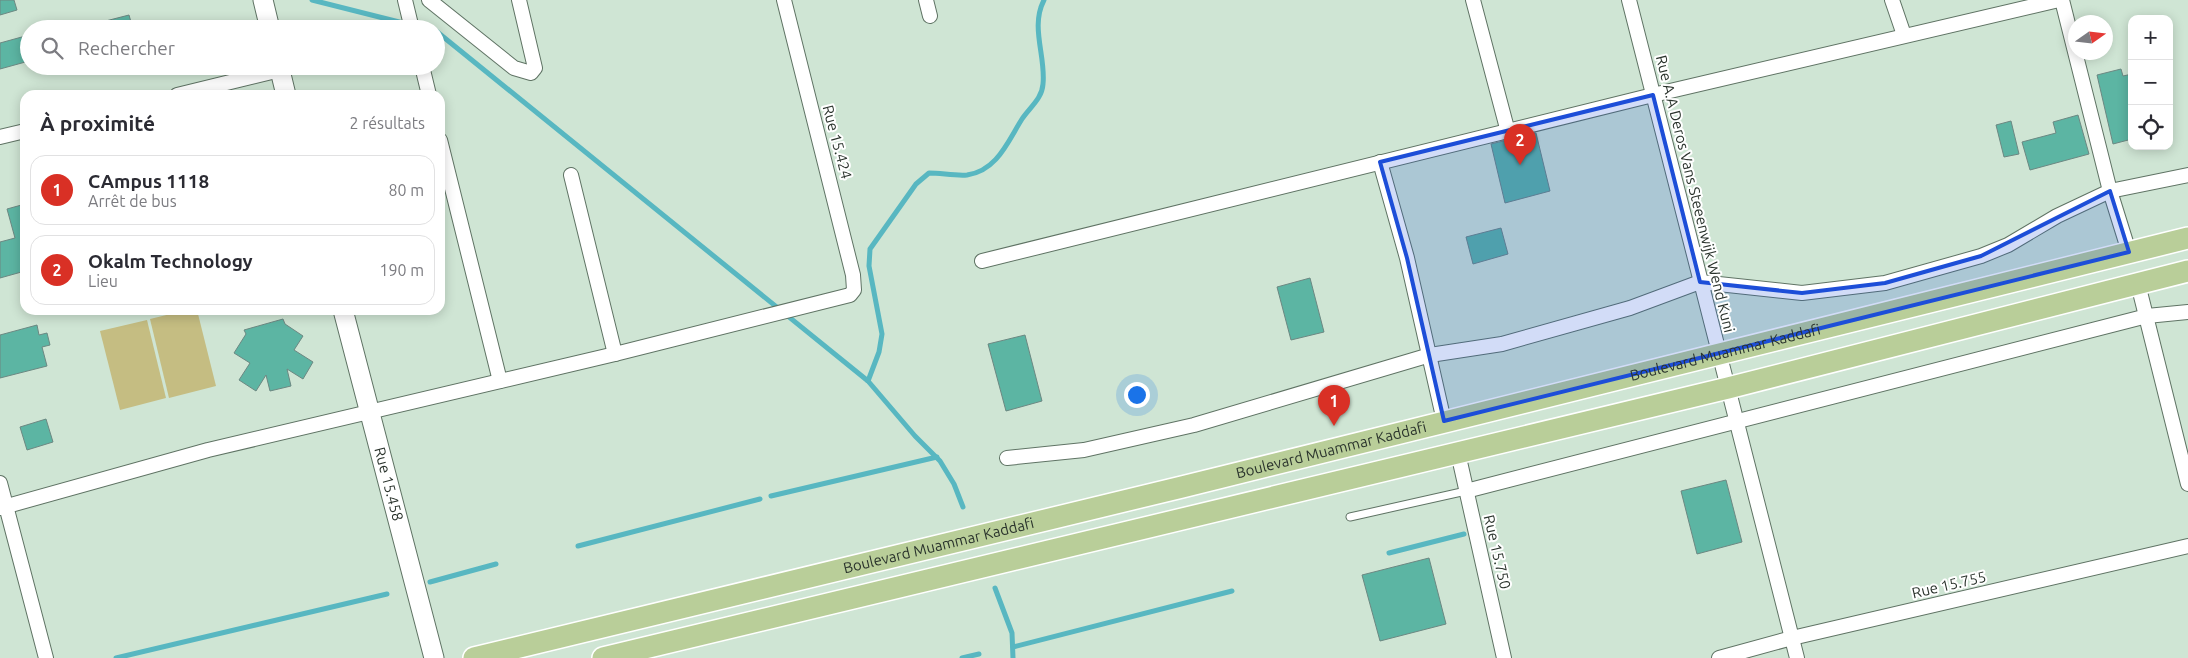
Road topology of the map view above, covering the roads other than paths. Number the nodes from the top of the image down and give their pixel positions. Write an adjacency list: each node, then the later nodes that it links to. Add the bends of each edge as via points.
1 (263, 0): 12 (main road)
2 (405, 0): 13 (street)
3 (429, 0): 4 (street, via 514,68 531,72 535,68)
4 (519, 0)
5 (784, 0): 39 (street, Rue 15.424, via 853,276 853,293)
6 (926, 0): 11 (street)
7 (1473, 0): 22 (street)
8 (1629, 0): 21 (street, Rue A.A Deros Vans Steeenwijk Wend Kuni)
9 (1892, 0): 14 (street)
10 (2060, 0): 14 (street); 29 (street)
11 (930, 16)
12 (268, 20)
13 (410, 20)
14 (1904, 35): 21 (street)
15 (253, 75): 18 (street)
16 (281, 75): 19 (main road)
17 (424, 75): 20 (street)
18 (196, 90)
19 (285, 90)
20 (428, 90)
21 (1653, 95): 22 (street); 34 (street, Rue A.A Deros Vans Steeenwijk Wend Kuni)
22 (1508, 132): 26 (street)
23 (20, 133): 24 (street)
24 (0, 138)
25 (445, 160): 42 (street)
26 (1380, 162): 32 (street); 40 (street)
27 (2188, 174): 29 (street)
28 (571, 175): 39 (street)
29 (2110, 191): 31 (street); 34 (street, via 2056,216 2008,245 1981,256 1885,283 1802,293)
30 (2188, 238): 31 (main road, Boulevard Muammar Kaddafi)
31 (2129, 252): 41 (main road, Boulevard Muammar Kaddafi)
32 (982, 261)
33 (2188, 271): 35 (main road, Boulevard Muammar Kaddafi)
34 (1700, 282): 40 (street, via 1630,308 1502,344); 41 (street, Rue A.A Deros Vans Steeenwijk Wend Kuni)
35 (2138, 284): 38 (street); 43 (main road, Boulevard Muammar Kaddafi)
36 (2188, 312): 38 (street)
37 (344, 315): 44 (main road, Rue 15.458)
38 (2147, 316): 46 (street); 50 (street)
39 (615, 354): 42 (street)
40 (1430, 355): 45 (street); 48 (street, via 1194,425 1084,450)
41 (1719, 355): 43 (street, Rue A.A Deros Vans Steeenwijk Wend Kuni); 45 (main road, Boulevard Muammar Kaddafi)
42 (500, 381): 44 (street)
43 (1728, 388): 46 (street, Rue A.A Deros Vans Steeenwijk Wend Kuni); 47 (main road, Boulevard Muammar Kaddafi)
44 (369, 412): 52 (street, via 208,450); 57 (main road, Rue 15.458)
45 (1444, 421): 58 (main road, Boulevard Muammar Kaddafi)
46 (1737, 423): 51 (street); 55 (street, Rue A.A Deros Vans Steeenwijk Wend Kuni)
47 (1458, 453): 51 (street, Rue 15.750); 59 (main road, Boulevard Muammar Kaddafi)
48 (1007, 458)
49 (0, 483): 52 (street)
50 (2188, 484)
51 (1466, 491): 53 (lane); 60 (street, Rue 15.750)
52 (3, 507): 56 (street)
53 (1350, 517)
54 (2188, 546): 55 (street, Rue 15.755)
55 (1792, 638): 61 (street, Rue 15.755); 62 (street, Rue A.A Deros Vans Steeenwijk Wend Kuni)
56 (46, 658)
57 (434, 658)
58 (474, 658)
59 (603, 658)
60 (1504, 658)
61 (1719, 658)
62 (1798, 658)

